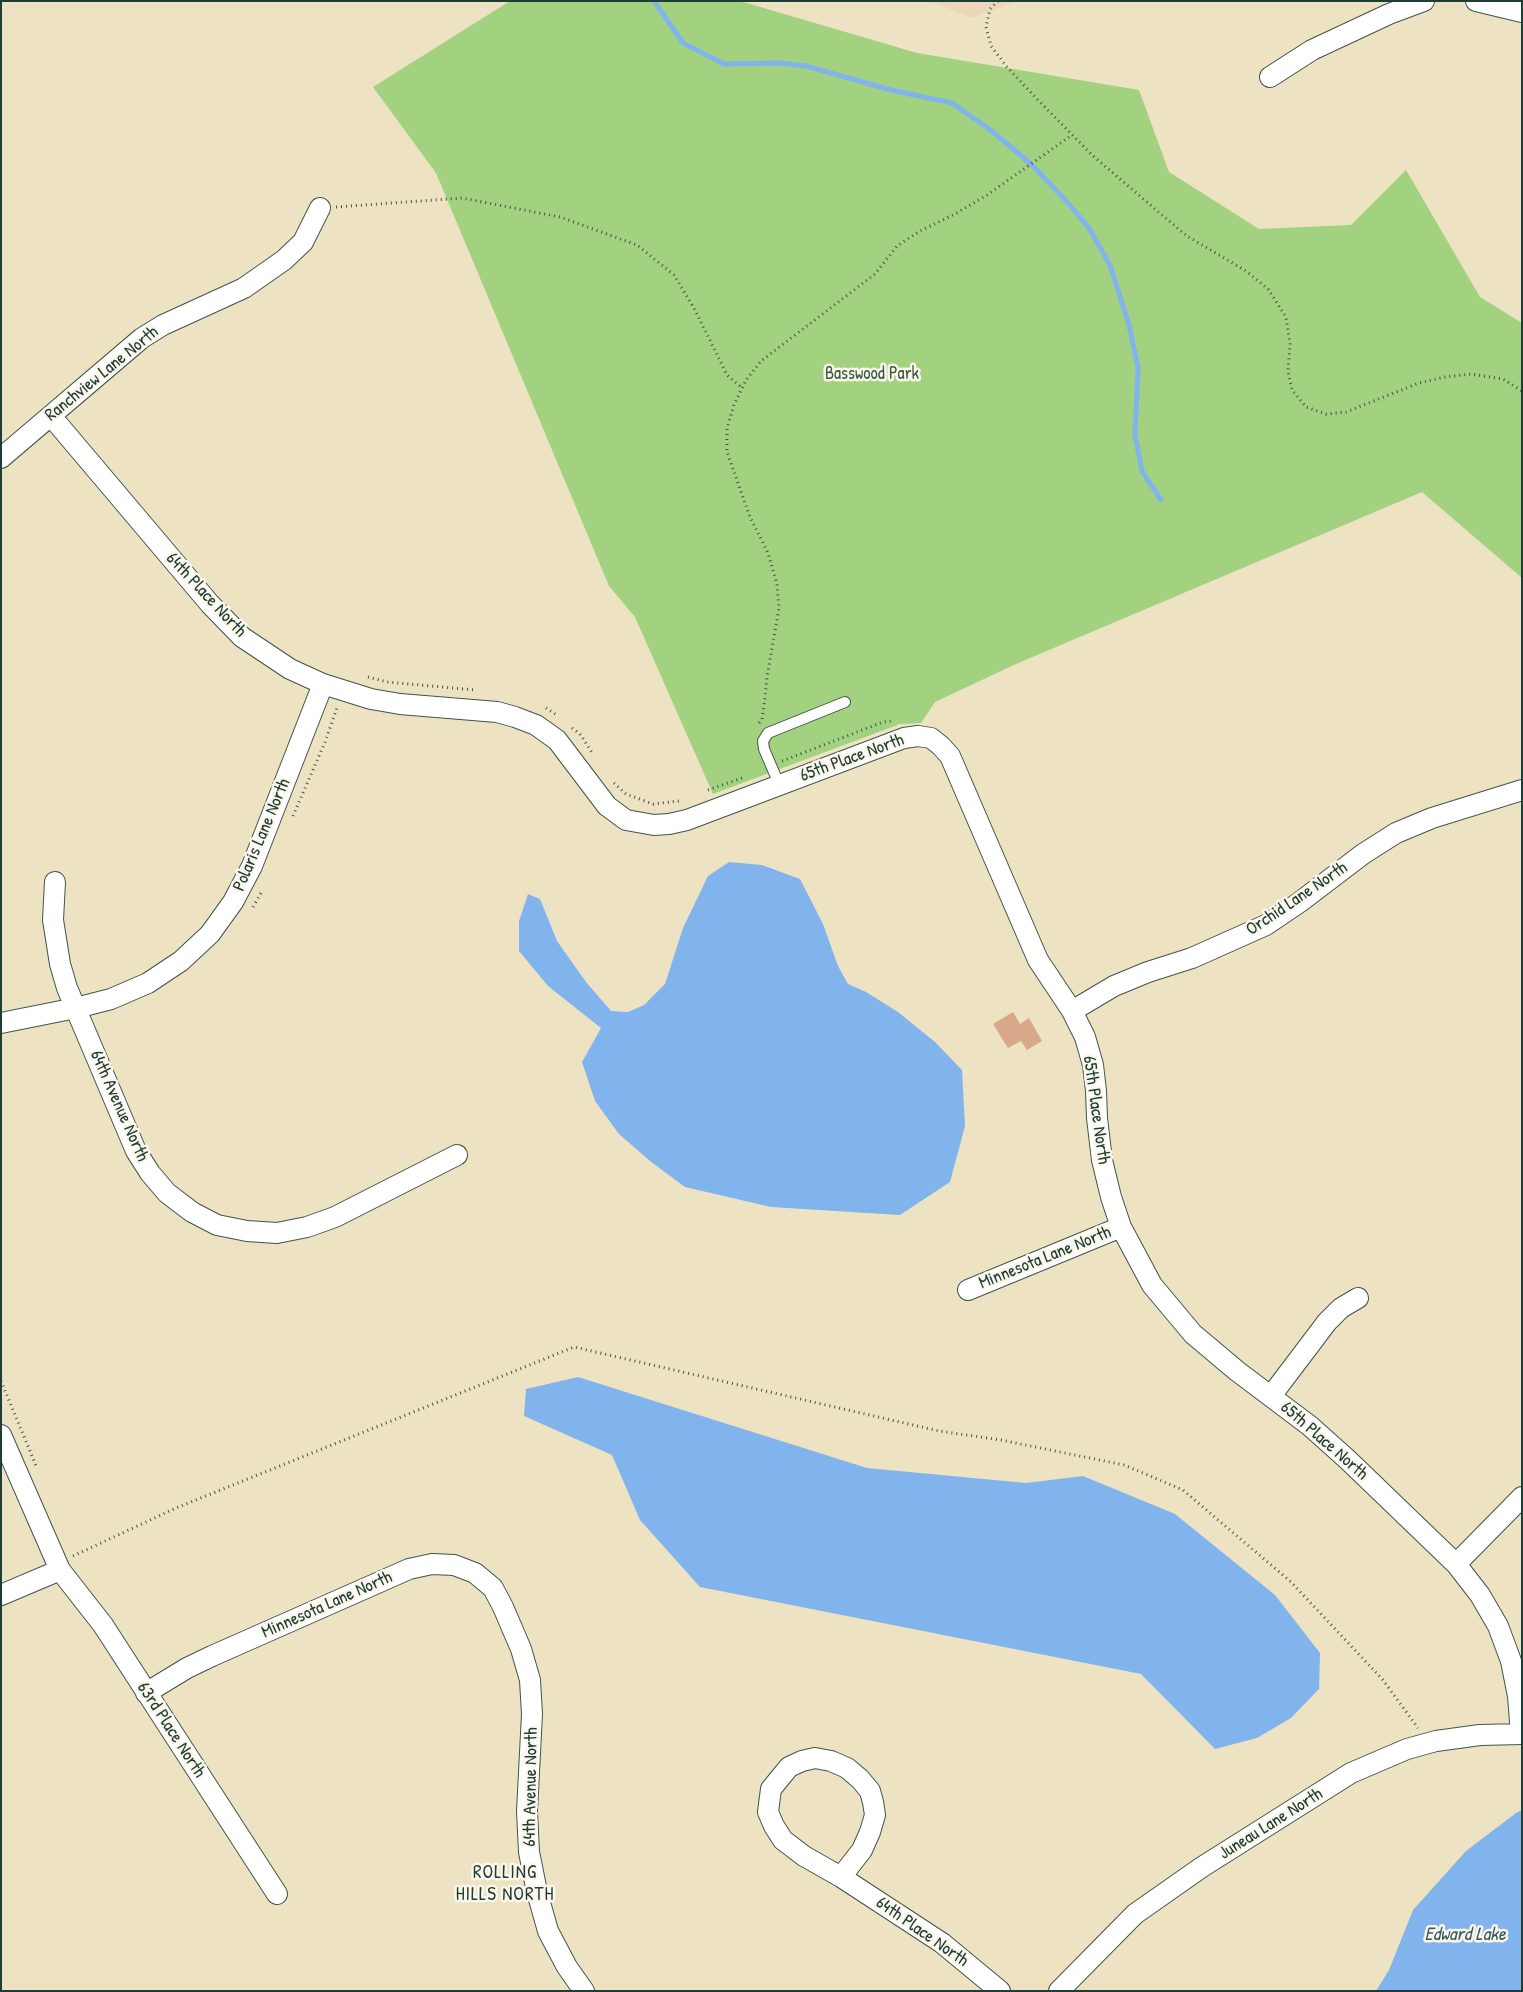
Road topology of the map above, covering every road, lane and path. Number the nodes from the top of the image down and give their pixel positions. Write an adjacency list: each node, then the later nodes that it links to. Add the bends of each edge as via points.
1 (998, 1): 6 (path, via 990,9 986,27 991,46)
2 (1424, 1): 5 (street, via 1312,50)
3 (1476, 1): 4 (street)
4 (1522, 12)
5 (1270, 77)
6 (1072, 135): 8 (path, via 987,195 920,230 897,246 875,274 762,362); 9 (path, via 1187,236 1246,271 1268,289 1286,317 1292,390 1306,408 1326,414 1346,412 1419,383 1471,374 1502,379)
7 (320, 208): 8 (path, via 462,198 560,217 637,245 674,276 694,308 727,375); 10 (street, Ranchview Lane North, via 303,242 284,260 244,288 163,324 142,338)
8 (742, 388): 18 (path, via 727,428 727,452 750,517 768,553 780,608 762,719)
9 (1522, 391)
10 (51, 416): 11 (street, Ranchview Lane North); 12 (street, 64th Place North, via 210,604 242,637 290,669)
11 (1, 458)
12 (323, 684): 13 (street, 64th Place North); 31 (street, Polaris Lane North, via 252,866 233,902 210,934 181,961 148,983 111,999)
13 (343, 690): 14 (path, via 349,673 387,682); 20 (street, 64th Place North, via 400,704 497,712 515,717 536,725 557,740); 27 (path)
14 (484, 692)
15 (845, 702): 21 (lane, via 768,733 763,741)
16 (542, 706): 19 (path, via 580,734)
17 (901, 720): 21 (path, via 884,722)
18 (756, 727)
19 (595, 758)
20 (572, 759): 23 (street, 65th Place North, via 608,806 626,820 654,825 687,820)
21 (771, 765): 23 (lane); 25 (path, via 759,774 732,780)
22 (612, 780): 26 (path, via 626,794 652,804)
23 (779, 784): 32 (street, 65th Place North, via 904,738 931,738 942,746 950,756 1038,960)
24 (1522, 790): 32 (street, Orchid Lane North, via 1432,818 1396,833 1266,925 1192,958 1114,986)
25 (700, 794)
26 (683, 801)
27 (291, 821)
28 (54, 882): 31 (street, 64th Avenue North, via 53,920 60,964)
29 (261, 892): 30 (path)
30 (252, 908)
31 (76, 1008): 33 (street, Polaris Lane North); 34 (street, 64th Avenue North, via 136,1151 150,1173 167,1194 217,1225 277,1233 307,1227 335,1217)
32 (1072, 1011): 35 (street, 65th Place North, via 1085,1037 1093,1064 1102,1160)
33 (1, 1023)
34 (457, 1155)
35 (1121, 1227): 36 (street, Minnesota Lane North); 38 (street, 65th Place North, via 1152,1285 1175,1314 1214,1353)
36 (968, 1290)
37 (1358, 1298): 38 (street, via 1327,1322)
38 (1272, 1396): 41 (street, 65th Place North, via 1348,1460)
39 (1, 1435): 42 (street, 63rd Place North)
40 (1522, 1497): 41 (street)
41 (1456, 1564): 47 (street, 65th Place North, via 1498,1626 1511,1661)
42 (60, 1570): 43 (street); 45 (street, 63rd Place North, via 103,1625); 46 (path, via 74,1556 176,1508 574,1347 940,1431 1124,1465 1183,1490 1291,1582 1384,1680)
43 (1, 1595)
44 (503, 1607): 45 (street, Minnesota Lane North, via 493,1588 475,1573 454,1565 432,1564 409,1570 212,1656); 50 (street, 64th Avenue North, via 530,1680 528,1827 537,1892 548,1930 567,1968)
45 (146, 1693): 49 (street, 63rd Place North)
46 (1418, 1728)
47 (1521, 1734): 52 (street, Juneau Lane North, via 1436,1741 1407,1748 1351,1773 1195,1872 1136,1914)
48 (841, 1877): 48 (street, 64th Place North, via 862,1850 870,1832 875,1815 874,1802 870,1791 847,1768 815,1758 802,1761 789,1767 771,1789 768,1812 783,1840); 51 (street, 64th Place North, via 942,1943)
49 (277, 1894)
50 (584, 1991)
51 (1000, 1991)
52 (1059, 1991)

